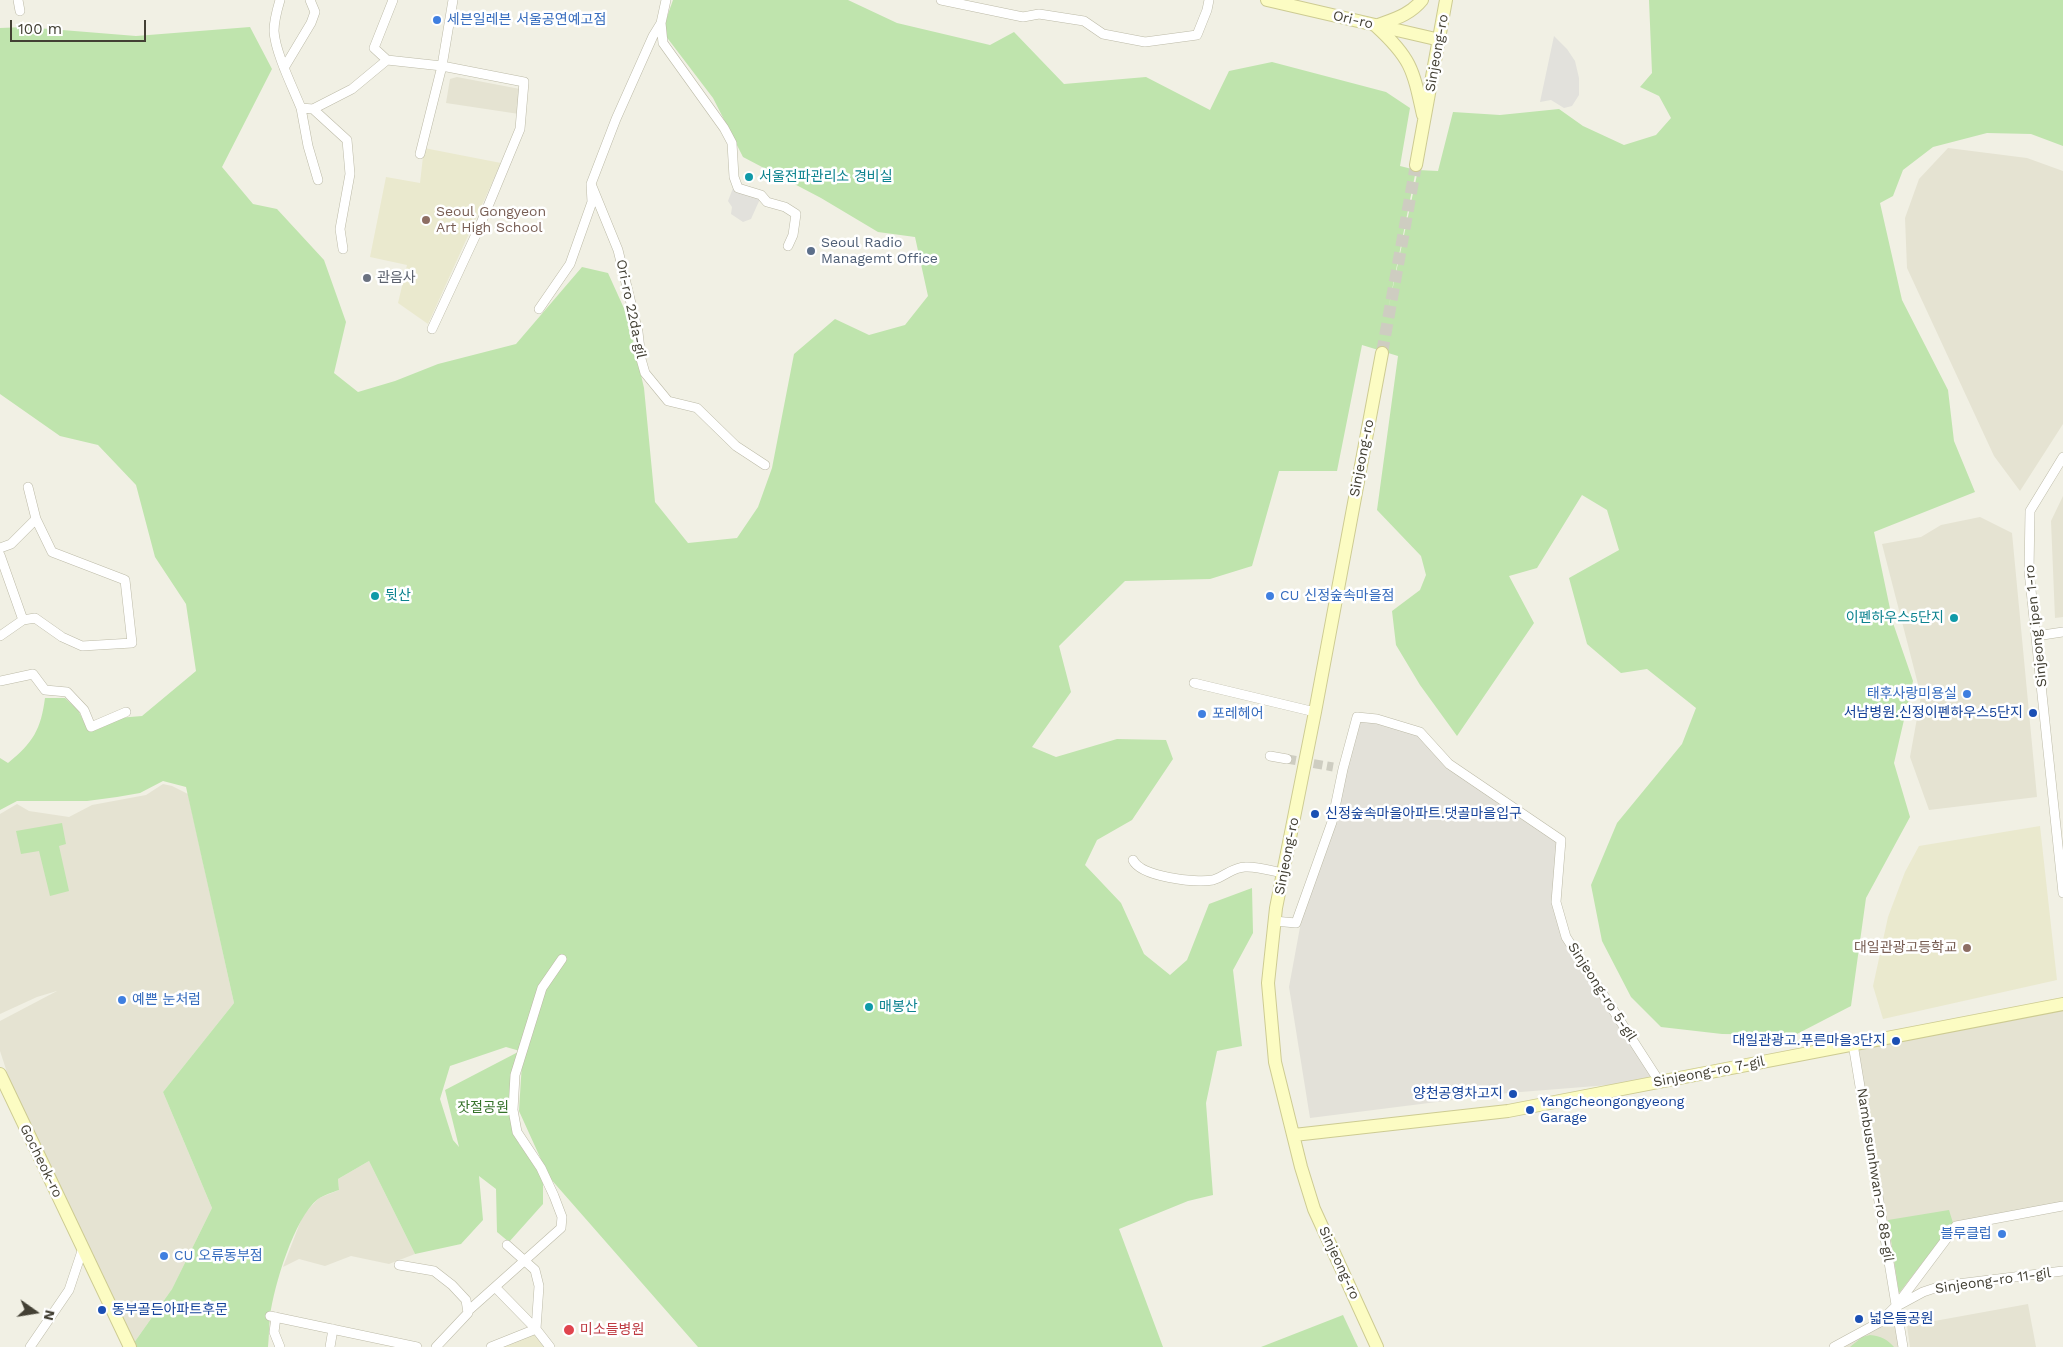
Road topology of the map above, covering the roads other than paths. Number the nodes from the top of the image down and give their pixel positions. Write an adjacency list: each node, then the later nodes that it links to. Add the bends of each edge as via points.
1 (18, 0): 12 (street)
2 (280, 0): 18 (street, via 274,32)
3 (310, 0): 18 (street, via 315,12 311,23)
4 (393, 0): 16 (street, via 374,48)
5 (453, 0): 17 (street)
6 (666, 0): 13 (street)
7 (941, 0): 8 (street, via 1023,18 1039,14 1084,21 1103,34 1145,42 1197,35)
8 (1209, 0)
9 (1267, 0): 14 (main road, Ori-ro)
10 (1422, 0): 14 (main road, via 1403,16)
11 (1446, 0): 15 (main road, Sinjeong-ro)
12 (20, 12)
13 (661, 23): 25 (street, via 619,110); 26 (street, via 663,43 732,142 734,178 738,188 761,195 768,202 785,206 796,214)
14 (1376, 26): 15 (main road, Ori-ro); 21 (main road, via 1407,59)
15 (1440, 40): 21 (main road, Sinjeong-ro)
16 (387, 60): 17 (street); 20 (street, via 352,89)
17 (442, 66): 22 (street); 29 (street, via 524,82 520,129)
18 (284, 68): 19 (street)
19 (301, 108): 20 (street); 24 (street)
20 (312, 109): 27 (street, via 347,140 350,174 340,229)
21 (1425, 122): 23 (main road, Sinjeong-ro)
22 (420, 154)
23 (1416, 165)
24 (318, 180)
25 (590, 184): 28 (street, via 592,202 570,264); 32 (street, Ori-ro 22da-gil, via 618,250 645,374 668,401 697,408 736,446)
26 (788, 246)
27 (343, 249)
28 (539, 309)
29 (432, 329)
30 (1382, 353): 44 (main road, Sinjeong-ro)
31 (2063, 457): 40 (street, Sinjeong ipen 1-ro, via 2030,511 2029,571)
32 (765, 465)
33 (28, 487): 34 (street)
34 (36, 519): 35 (street, via 11,544); 37 (street, via 52,552 125,580 132,643 82,646 62,637 35,618)
35 (0, 548)
36 (0, 555): 37 (street)
37 (23, 620): 39 (street)
38 (2063, 632): 40 (street)
39 (0, 636)
40 (2036, 636): 49 (street, Sinjeong ipen 1-ro)
41 (0, 682): 43 (street, via 33,674 45,690 67,692 84,710 91,727)
42 (1194, 683): 44 (street)
43 (126, 712)
44 (1315, 712): 48 (main road, Sinjeong-ro)
45 (1270, 756): 46 (street)
46 (1287, 759)
47 (1133, 860): 48 (street, via 1145,871 1188,880 1216,879 1245,867)
48 (1284, 873): 50 (main road, Sinjeong-ro)
49 (2063, 893)
50 (1274, 920): 55 (street, Sinjeong-ro 5-gil, via 1296,923 1332,822 1338,768 1357,717 1400,724 1420,732 1449,764 1561,840 1556,902 1566,936); 56 (main road, Sinjeong-ro, via 1268,983 1275,1062)
51 (562, 959): 60 (street, via 542,988 515,1075 513,1110 517,1132 541,1168 554,1196 562,1217 561,1228)
52 (2063, 1004): 53 (main road, Sinjeong-ro 7-gil)
53 (1853, 1044): 55 (main road, Sinjeong-ro 7-gil); 64 (street, Nambusunhwan-ro 88-gil)
54 (0, 1075): 59 (main road, Gocheok-ro)
55 (1659, 1081): 56 (main road, Sinjeong-ro 7-gil, via 1508,1110)
56 (1294, 1135): 76 (main road, Sinjeong-ro, via 1314,1209)
57 (2063, 1206): 64 (street, via 1956,1226)
58 (507, 1245): 60 (street)
59 (83, 1248): 68 (street, via 69,1290); 69 (main road, Gocheok-ro)
60 (524, 1261): 63 (street); 67 (street, via 535,1270 539,1286)
61 (399, 1265): 65 (street, via 434,1271 466,1300)
62 (2063, 1270): 64 (street, Sinjeong-ro 11-gil, via 1941,1286)
63 (495, 1287): 65 (street); 67 (street)
64 (1896, 1306): 77 (street, via 1880,1322); 78 (street, Nambusunhwan-ro 88-gil)
65 (468, 1311): 73 (street)
66 (333, 1329): 70 (street, via 273,1316 274,1332); 71 (street); 72 (street)
67 (536, 1330): 74 (street); 75 (street)
68 (30, 1347)
69 (130, 1347)
70 (280, 1347)
71 (330, 1347)
72 (416, 1347)
73 (436, 1347)
74 (492, 1347)
75 (550, 1347)
76 (1377, 1347)
77 (1834, 1347)
78 (1903, 1347)

